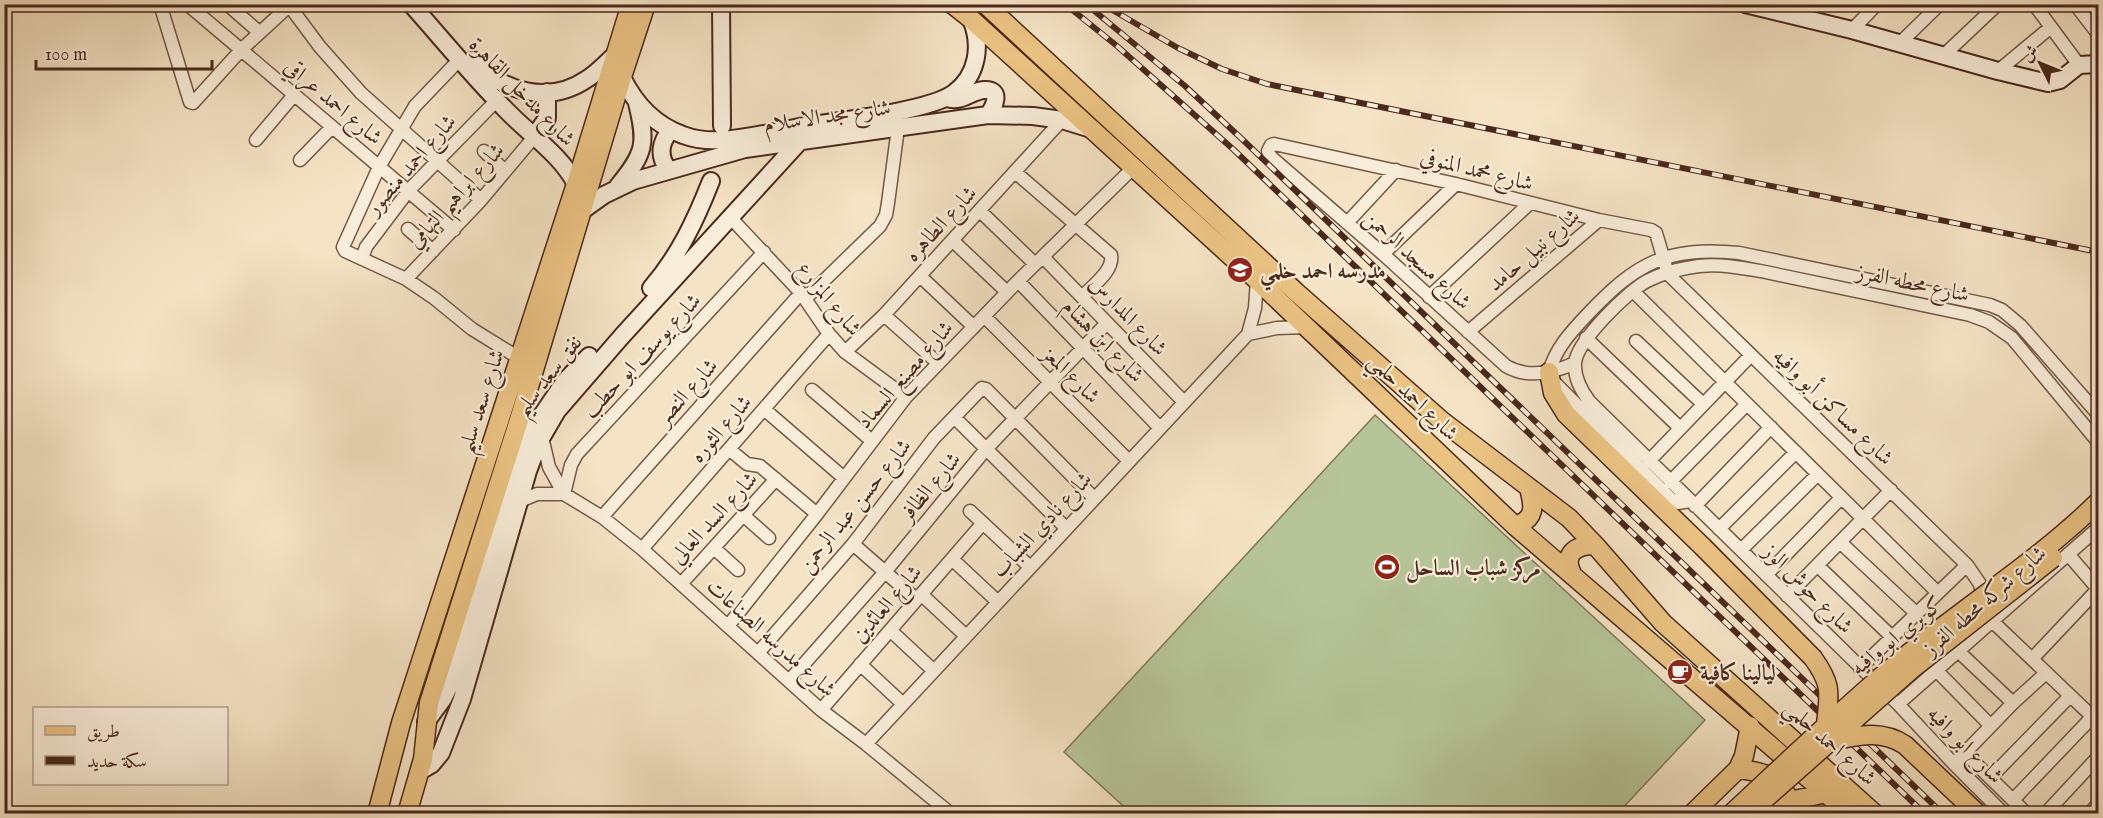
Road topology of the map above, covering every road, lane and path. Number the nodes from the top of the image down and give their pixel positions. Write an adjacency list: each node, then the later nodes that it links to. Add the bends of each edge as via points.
1 (160, 4): 25 (street, via 190,102 195,102)
2 (187, 4): 25 (street, شارع احمد عراقي)
3 (227, 4): 22 (street)
4 (411, 4): 28 (street, شارع مدخل القاهرة)
5 (424, 4): 33 (street, شارع مدخل القاهرة, via 492,79 518,90)
6 (631, 4): 26 (main road, شارع سعد سليم)
7 (646, 4): 32 (main road, شارع سعد سليم)
8 (721, 4): 40 (street)
9 (952, 4): 19 (main road, شارع احمد حلمي)
10 (985, 4): 138 (main road, شارع احمد حلمي, via 1330,322 1450,428)
11 (1745, 4): 18 (street)
12 (1877, 4): 21 (street)
13 (1940, 4): 24 (street)
14 (1998, 4): 27 (street)
15 (2034, 4): 20 (street)
16 (2075, 4): 23 (street)
17 (289, 5): 22 (street); 44 (street, via 361,93)
18 (1781, 9): 21 (street)
19 (971, 19): 35 (street, شارع مجد الاسلام, via 977,38 976,58 969,77); 43 (main road, شارع احمد حلمي)
20 (2051, 27): 30 (street); 31 (street)
21 (1852, 30): 24 (street)
22 (259, 32): 25 (street)
23 (2098, 34)
24 (1899, 44): 27 (street)
25 (241, 50): 34 (street, شارع احمد عراقي)
26 (615, 55): 33 (street, شارع مدخل القاهرة, via 580,84); 60 (main road, شارع سعد سليم)
27 (1944, 55): 31 (street)
28 (460, 59): 36 (street, شارع مدخل القاهرة); 44 (street, via 418,101)
29 (2098, 64): 30 (street)
30 (2079, 65): 31 (street, via 2060,80 2048,83)
31 (1998, 71)
32 (622, 77): 37 (street, شارع مجد الاسلام); 66 (main road, شارع سعد سليم)
33 (546, 92): 46 (street, via 547,118)
34 (294, 95): 41 (street, شارع احمد عراقي); 47 (street)
35 (947, 98): 38 (street, via 988,90 996,100); 45 (street, شارع مجد الاسلام, via 890,112 724,140 696,139)
36 (496, 100): 46 (street, شارع مدخل القاهرة); 52 (street, شارع احمد منصور)
37 (637, 103): 45 (street, شارع مجد الاسلام); 62 (street, via 644,133 641,152)
38 (988, 115): 39 (street, شارع مجد الاسلام); 42 (street, شارع مجد الاسلام)
39 (1062, 120): 43 (street, شارع مجد الاسلام); 58 (street, شارع الطاهره)
40 (722, 126)
41 (332, 127): 51 (street); 53 (street, شارع احمد عراقي)
42 (898, 128): 48 (street, شارع مجد الاسلام); 90 (street, شارع النصر, via 887,209 880,226)
43 (1088, 128): 54 (main road, شارع احمد حلمي)
44 (401, 129): 52 (street); 53 (street)
45 (671, 130): 55 (street, via 662,146 662,159)
46 (534, 137): 57 (street, شارع ابراهيم التهامي); 60 (street, شارع مدخل القاهرة, via 561,161)
47 (256, 140)
48 (801, 140): 55 (street, شارع مجد الاسلام, via 745,149); 68 (street)
49 (484, 152): 57 (street)
50 (1269, 154): 56 (street, شارع محمد المنوفي, via 1269,147 1274,144); 71 (street, شارع مسجد الرحمن)
51 (300, 160)
52 (436, 161): 63 (street, شارع احمد منصور); 64 (street)
53 (380, 167): 63 (street, شارع احمد عراقي); 78 (street, via 343,247)
54 (1133, 168): 70 (street, شارع مصنع السماد); 85 (main road, شارع احمد حلمي)
55 (668, 169): 62 (street, شارع مجد الاسلام)
56 (1396, 170): 61 (street, شارع محمد المنوفي); 71 (street)
57 (506, 171): 64 (street, شارع ابراهيم التهامي)
58 (1015, 172): 67 (street, شارع الطاهره); 70 (street)
59 (711, 181): 201 (street, نفق سعد سليم, via 684,243 663,275 565,381 529,435 454,677)
60 (576, 184): 106 (main road, شارع سعد سليم)
61 (1456, 184): 65 (street, شارع محمد المنوفي); 77 (street)
62 (616, 189): 66 (street, شارع مجد الاسلام)
63 (409, 190): 73 (street, شارع احمد عراقي); 78 (street, شارع احمد منصور, via 366,247)
64 (481, 200): 73 (street, شارع ابراهيم التهامي)
65 (1530, 204): 69 (street, شارع محمد المنوفي); 92 (street)
66 (583, 210): 201 (main road, شارع سعد سليم)
67 (980, 211): 74 (street, شارع الطاهره); 80 (street, شارع المدارس)
68 (730, 218): 76 (street, شارع المزارع); 126 (street, via 591,369 556,411)
69 (1599, 220): 79 (street, شارع محمد المنوفي, via 1651,230 1659,238); 98 (street, شارع نبيل حامد)
70 (1076, 223): 80 (street, شارع مصنع السماد); 91 (street, via 1112,258 1109,269)
71 (1347, 224): 77 (street, شارع مسجد الرحمن)
72 (408, 230): 75 (street)
73 (454, 230): 75 (street, شارع ابراهيم التهامي)
74 (953, 241): 83 (street, شارع الطاهره); 89 (street)
75 (434, 251): 84 (street, شارع ابراهيم التهامي)
76 (764, 252): 90 (street, شارع المزارع); 140 (street, شارع يوسف ابو حطب, via 577,454)
77 (1383, 254): 92 (street, شارع مسجد الرحمن)
78 (362, 259): 84 (street)
79 (1662, 259): 81 (street, شارع مساكن أبو وافيه); 82 (street, شارع محطه الفرز, via 1708,250); 110 (street, شارع محطه الفرز, via 1633,272 1613,287 1566,337)
80 (1039, 261): 86 (street, شارع مصنع السماد); 91 (street, شارع المدارس)
81 (1668, 274): 87 (street, شارع محطه الفرز, via 1700,266 1728,266); 88 (street, شارع محطه الفرز); 105 (street, شارع مساكن أبو وافيه)
82 (1846, 275): 87 (street); 109 (street, شارع محطه الفرز, via 1990,304 2020,325)
83 (920, 276): 93 (street, شارع الطاهره); 96 (street)
84 (406, 279): 106 (street, via 472,329)
85 (1257, 280): 97 (main road, شارع احمد حلمي); 100 (street, شارع نادي الشباب)
86 (1018, 281): 89 (street, شارع مصنع السماد); 103 (street, شارع ابن هشام)
87 (1844, 288): 111 (street, شارع محطه الفرز, via 1981,318 2012,338)
88 (1633, 291): 101 (street, شارع محطه الفرز); 112 (street)
89 (1007, 292): 94 (street, شارع مصنع السماد)
90 (803, 296): 99 (street, شارع المزارع); 149 (street, شارع النصر)
91 (1082, 297): 95 (street, شارع المدارس)
92 (1429, 297): 98 (street, شارع مسجد الرحمن)
93 (884, 315): 104 (street, شارع الطاهره); 107 (street)
94 (984, 316): 96 (street, شارع مصنع السماد); 113 (street, شارع المعز)
95 (1107, 323): 103 (street, شارع الظافر); 116 (street, شارع المدارس)
96 (974, 327): 107 (street, شارع مصنع السماد)
97 (1307, 327): 100 (street); 153 (main road, شارع احمد حلمي)
98 (1468, 333): 110 (street, شارع مسجد الرحمن, via 1514,371)
99 (829, 334): 104 (street, شارع المزارع); 119 (street, شارع الثوره)
100 (1248, 334): 116 (street, شارع نادي الشباب)
101 (1586, 338): 108 (street); 125 (street)
102 (1636, 341): 117 (street)
103 (1083, 348): 113 (street, شارع الظافر); 124 (street, شارع ابن هشام)
104 (845, 352): 115 (street, شارع المزارع)
105 (1751, 355): 112 (street); 139 (street, شارع مساكن أبو وافيه)
106 (519, 358): 200 (main road, شارع سعد سليم)
107 (938, 363): 115 (street, شارع مصنع السماد)
108 (1575, 363): 110 (street, شارع مسجد الرحمن); 132 (street, شارع حوش الوز, via 1576,377 1589,401)
109 (2053, 363): 111 (street); 120 (street, شارع محطه الفرز)
110 (1549, 372): 145 (street, شارع حوش الوز, via 1562,391 1670,498); 204 (main road, bridge, via 1553,393 1566,414 1814,658 1829,690)
111 (2041, 373): 128 (street, شارع محطه الفرز)
112 (1725, 381): 117 (street); 118 (street)
113 (1051, 382): 122 (street, شارع الظافر); 133 (street, شارع المعز)
114 (812, 390): 127 (street)
115 (906, 397): 127 (street, شارع مصنع السماد)
116 (1184, 402): 124 (street, شارع نادي الشباب)
117 (1703, 404): 125 (street)
118 (1747, 404): 123 (street); 137 (street)
119 (764, 409): 129 (street, شارع الثوره); 135 (street)
120 (2098, 414)
121 (954, 417): 122 (street, شارع حسن عبد الرحمن, via 981,388); 130 (street); 159 (street, شارع حسن عبد الرحمن, via 919,456)
122 (1016, 418): 130 (street, شارع الظافر); 141 (street)
123 (1771, 427): 131 (street); 145 (street)
124 (1160, 428): 133 (street, شارع نادي الشباب)
125 (1680, 428): 132 (street)
126 (542, 436): 140 (street, شارع مدرسه الصناعات, via 549,467); 143 (street)
127 (872, 441): 135 (street, شارع مصنع السماد)
128 (2098, 442)
129 (729, 449): 136 (street); 162 (street, شارع الثوره)
130 (986, 449): 154 (street); 170 (street, شارع الظافر)
131 (1796, 452): 134 (street); 156 (street)
132 (1649, 460): 137 (street, شارع حوش الوز)
133 (1129, 461): 141 (street, شارع نادي الشباب)
134 (1818, 474): 142 (street); 163 (street)
135 (844, 478): 147 (street, شارع مصنع السماد)
136 (776, 480): 147 (street); 148 (street, شارع السد العالي)
137 (1670, 482): 145 (street, شارع حوش الوز)
138 (1529, 488): 153 (main road, via 1533,509 1527,520); 160 (main road, شارع احمد حلمي, via 1552,503)
139 (1891, 490): 151 (street); 166 (street, شارع مساكن أبو وافيه)
140 (564, 494): 143 (street, via 537,494); 149 (street, شارع مدرسه الصناعات)
141 (1094, 498): 154 (street, شارع نادي الشباب)
142 (1842, 498): 151 (street); 171 (street)
143 (520, 501): 210 (street, via 462,699 441,753)
144 (2098, 502): 204 (main road, كوبري ابو وافيه, bridge, via 2063,535 1904,657)
145 (1695, 506): 156 (street, شارع حوش الوز)
146 (970, 511): 152 (street)
147 (817, 514): 181 (street, شارع مصنع السماد)
148 (743, 515): 157 (street); 161 (street, شارع السد العالي)
149 (602, 517): 162 (street, شارع مدرسه الصناعات)
150 (2098, 519): 204 (main road, كوبري ابو وافيه, bridge)
151 (1863, 520): 158 (street); 175 (street)
152 (982, 523): 165 (street, شارع العائدين); 168 (street)
153 (1515, 526): 172 (main road, شارع احمد حلمي)
154 (1066, 528): 168 (street, شارع نادي الشباب)
155 (2098, 528): 164 (street, شارع شركه محطه الفرز)
156 (1719, 529): 163 (street, شارع حوش الوز)
157 (769, 538)
158 (1840, 543): 167 (street); 179 (street)
159 (853, 544): 170 (street); 186 (street, شارع حسن عبد الرحمن)
160 (1595, 545): 172 (main road, via 1572,552 1569,568); 224 (main road, شارع احمد حلمي, via 1671,630)
161 (714, 548): 169 (street); 173 (street, شارع السد العالي)
162 (642, 549): 173 (street, شارع مدرسه الصناعات)
163 (1741, 550): 171 (street, شارع حوش الوز)
164 (2068, 554): 174 (street); 180 (street, شارع شركه محطه الفرز)
165 (952, 559): 176 (street, شارع العائدين); 178 (street)
166 (1967, 565): 175 (street); 180 (street, شارع مساكن أبو وافيه, via 1980,584)
167 (1818, 566): 177 (street); 184 (street)
168 (1030, 567): 178 (street, شارع نادي الشباب)
169 (738, 570)
170 (885, 572): 176 (street); 193 (street, شارع الظافر)
171 (1766, 574): 177 (street, شارع حوش الوز)
172 (1573, 576): 202 (main road, شارع احمد حلمي)
173 (681, 584): 181 (street, شارع مدرسه الصناعات)
174 (2098, 589): 187 (street)
175 (1938, 593): 179 (street)
176 (919, 596): 182 (street, شارع العائدين); 183 (street)
177 (1787, 596): 189 (street, شارع حوش الوز)
178 (998, 602): 183 (street, شارع نادي الشباب)
179 (1917, 614): 184 (street)
180 (1992, 621): 185 (street, شارع شركه محطه الفرز); 187 (street)
181 (728, 626): 186 (street, شارع مدرسه الصناعات)
182 (890, 630): 188 (street, شارع العائدين); 191 (street)
183 (966, 636): 191 (street, شارع نادي الشباب)
184 (1892, 637): 189 (street)
185 (1958, 651): 190 (street, شارع شركه محطه الفرز); 195 (street)
186 (758, 654): 193 (street, شارع مدرسه الصناعات)
187 (2031, 659): 192 (street)
188 (860, 664): 196 (street); 198 (street, شارع العائدين)
189 (1860, 668): 197 (street, شارع حوش الوز)
190 (1936, 670): 197 (street, شارع شركه محطه الفرز); 203 (street)
191 (934, 671): 196 (street, شارع نادي الشباب)
192 (2046, 673): 194 (street); 195 (street)
193 (789, 681): 198 (street, شارع مدرسه الصناعات)
194 (2070, 696): 199 (street); 211 (street)
195 (2013, 703): 203 (street)
196 (903, 704): 205 (street, شارع نادي الشباب)
197 (1898, 704): 208 (street, شارع ابو وافيه)
198 (821, 710): 205 (street, شارع مدرسه الصناعات)
199 (2097, 717): 213 (street)
200 (400, 723): 201 (main road, via 414,729); 216 (main road, شارع سعد سليم)
201 (426, 723): 210 (main road, شارع سعد سليم)
202 (1750, 726): 209 (main road); 212 (main road, شارع احمد حلمي)
203 (1991, 726): 206 (street)
204 (1828, 733): 221 (main road, كوبري ابو وافيه, bridge); 222 (main road, كوبري ابو وافيه, bridge); 225 (main road, bridge, via 1896,739)
205 (866, 744): 219 (street, شارع مدرسه الصناعات)
206 (1966, 754): 208 (street); 211 (street, شارع ابو وافيه)
207 (2098, 757): 228 (street)
208 (1954, 764): 226 (street, شارع ابو وافيه)
209 (1738, 769): 214 (main road, via 1775,779); 220 (main road)
210 (420, 771): 217 (main road, شارع سعد سليم)
211 (1990, 778): 213 (street, شارع ابو وافيه)
212 (1826, 793): 214 (main road); 218 (main road, شارع احمد حلمي)
213 (2013, 800): 227 (street, شارع ابو وافيه)
214 (1790, 801): 223 (main road)
215 (2098, 804): 229 (street)
216 (379, 805): 217 (main road, via 396,795)
217 (409, 809)
218 (1844, 811)
219 (951, 813)
220 (1692, 813)
221 (1731, 813)
222 (1749, 813)
223 (1767, 813)
224 (1875, 813)
225 (1978, 813)
226 (2004, 813)
227 (2027, 813)
228 (2045, 813)
229 (2090, 813)

